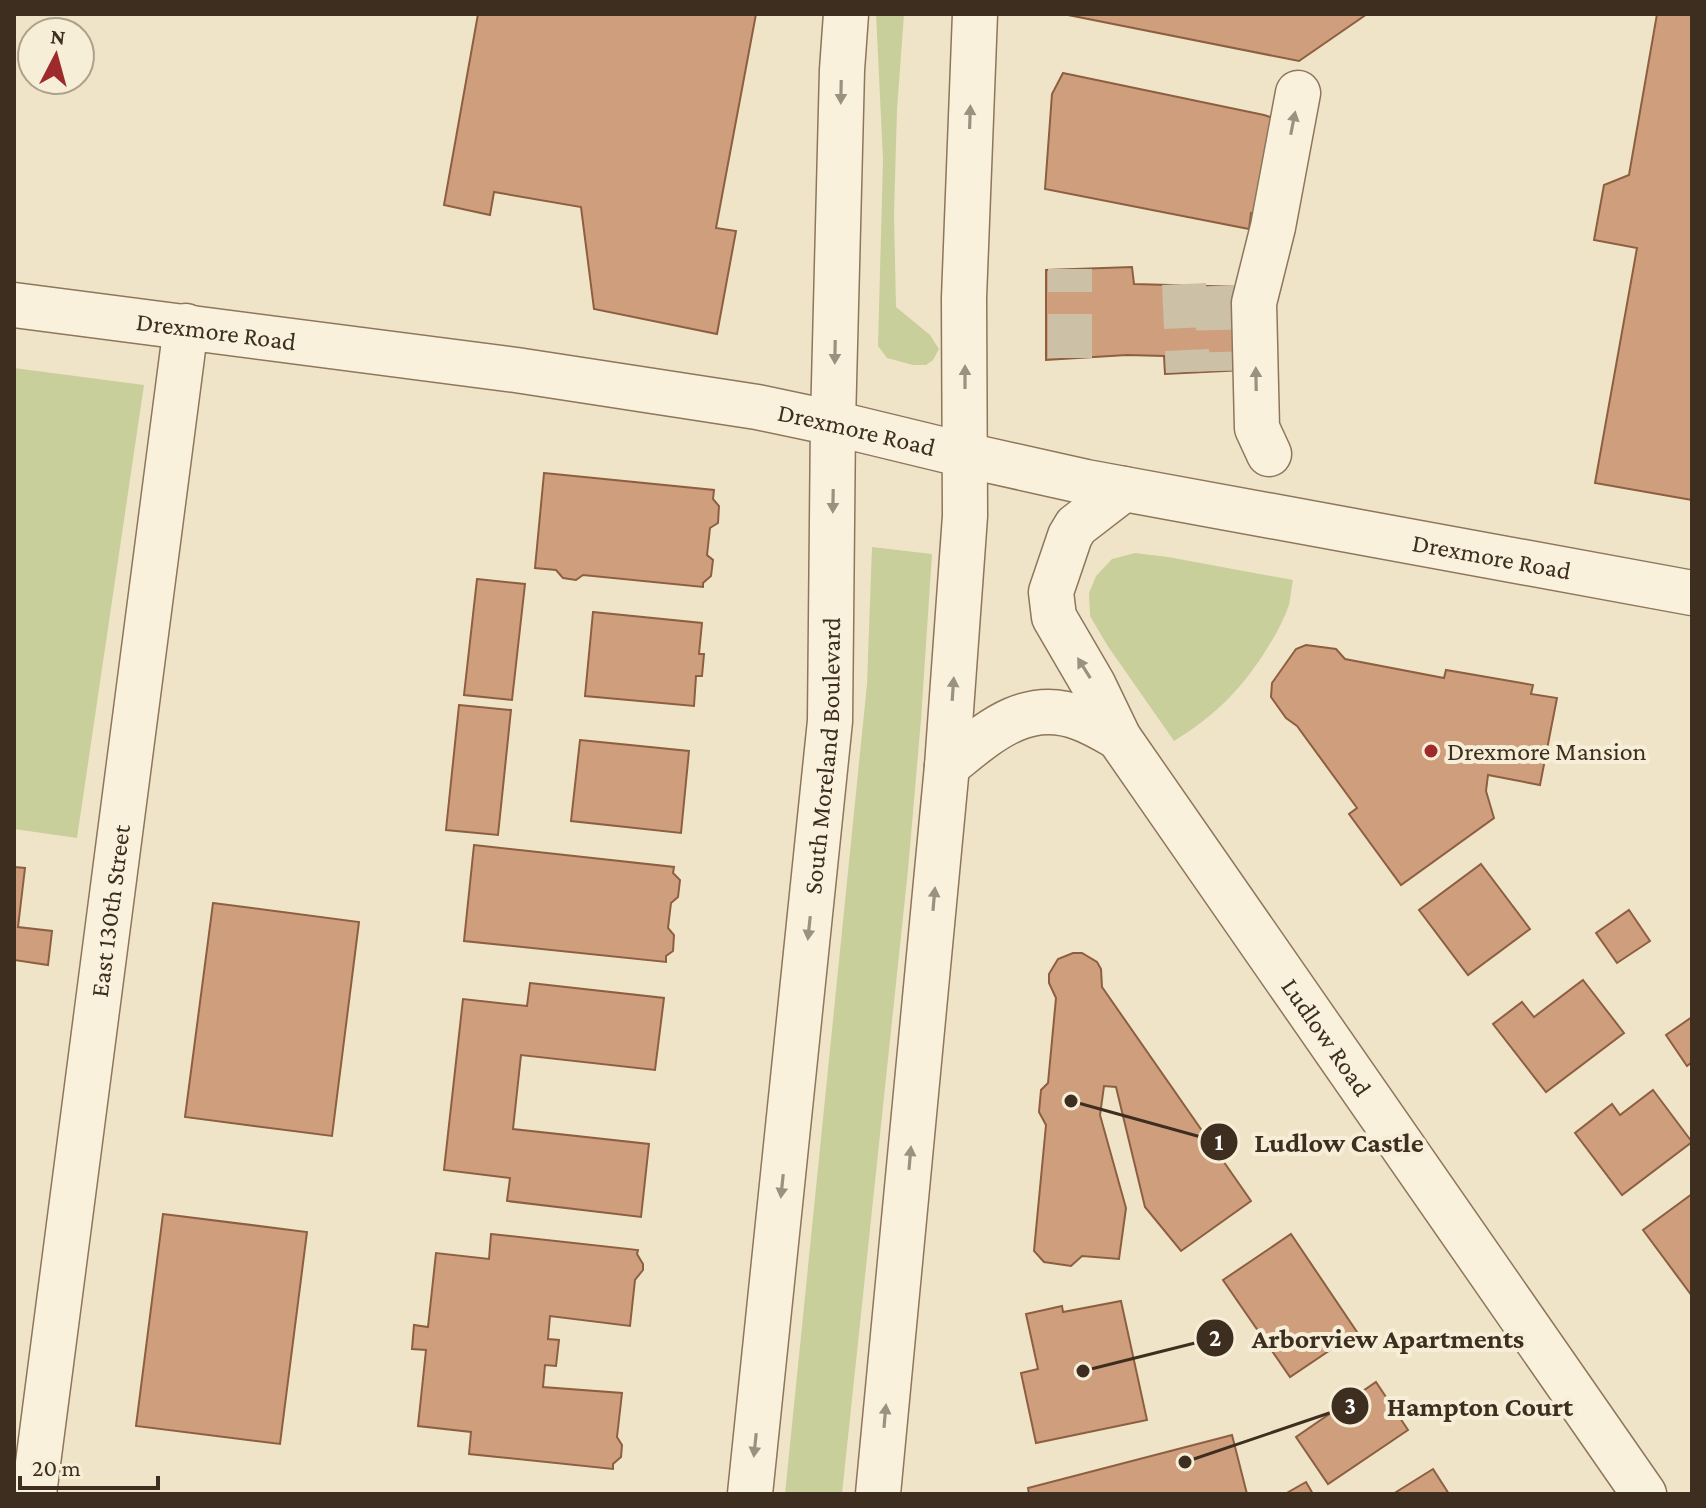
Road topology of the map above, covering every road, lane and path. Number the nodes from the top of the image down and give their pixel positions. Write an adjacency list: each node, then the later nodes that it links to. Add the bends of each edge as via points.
1 (846, 14): 6 (street, South Moreland Boulevard, one-way to 6)
2 (975, 14): 8 (street, one-way to 2, via 964,298)
3 (1298, 93): 7 (street, one-way to 3, via 1257,428 1254,303)
4 (14, 305): 5 (street, Drexmore Road)
5 (186, 326): 6 (street, Drexmore Road, via 516,370); 13 (street, East 130th Street)
6 (833, 423): 8 (street, Drexmore Road); 14 (street, South Moreland Boulevard, one-way to 14, via 830,721)
7 (1269, 454)
8 (965, 455): 9 (street, Drexmore Road); 12 (street, one-way to 8)
9 (1124, 489): 10 (street, Drexmore Road); 11 (street, Ludlow Road, one-way to 9, via 1054,617 1051,592 1076,526)
10 (1692, 593)
11 (1119, 738): 12 (street, Ludlow Road, via 1058,712 1022,715 993,729); 16 (street, Ludlow Road)
12 (947, 766): 15 (street, one-way to 12)
13 (34, 1494)
14 (750, 1494)
15 (878, 1494)
16 (1644, 1494)

